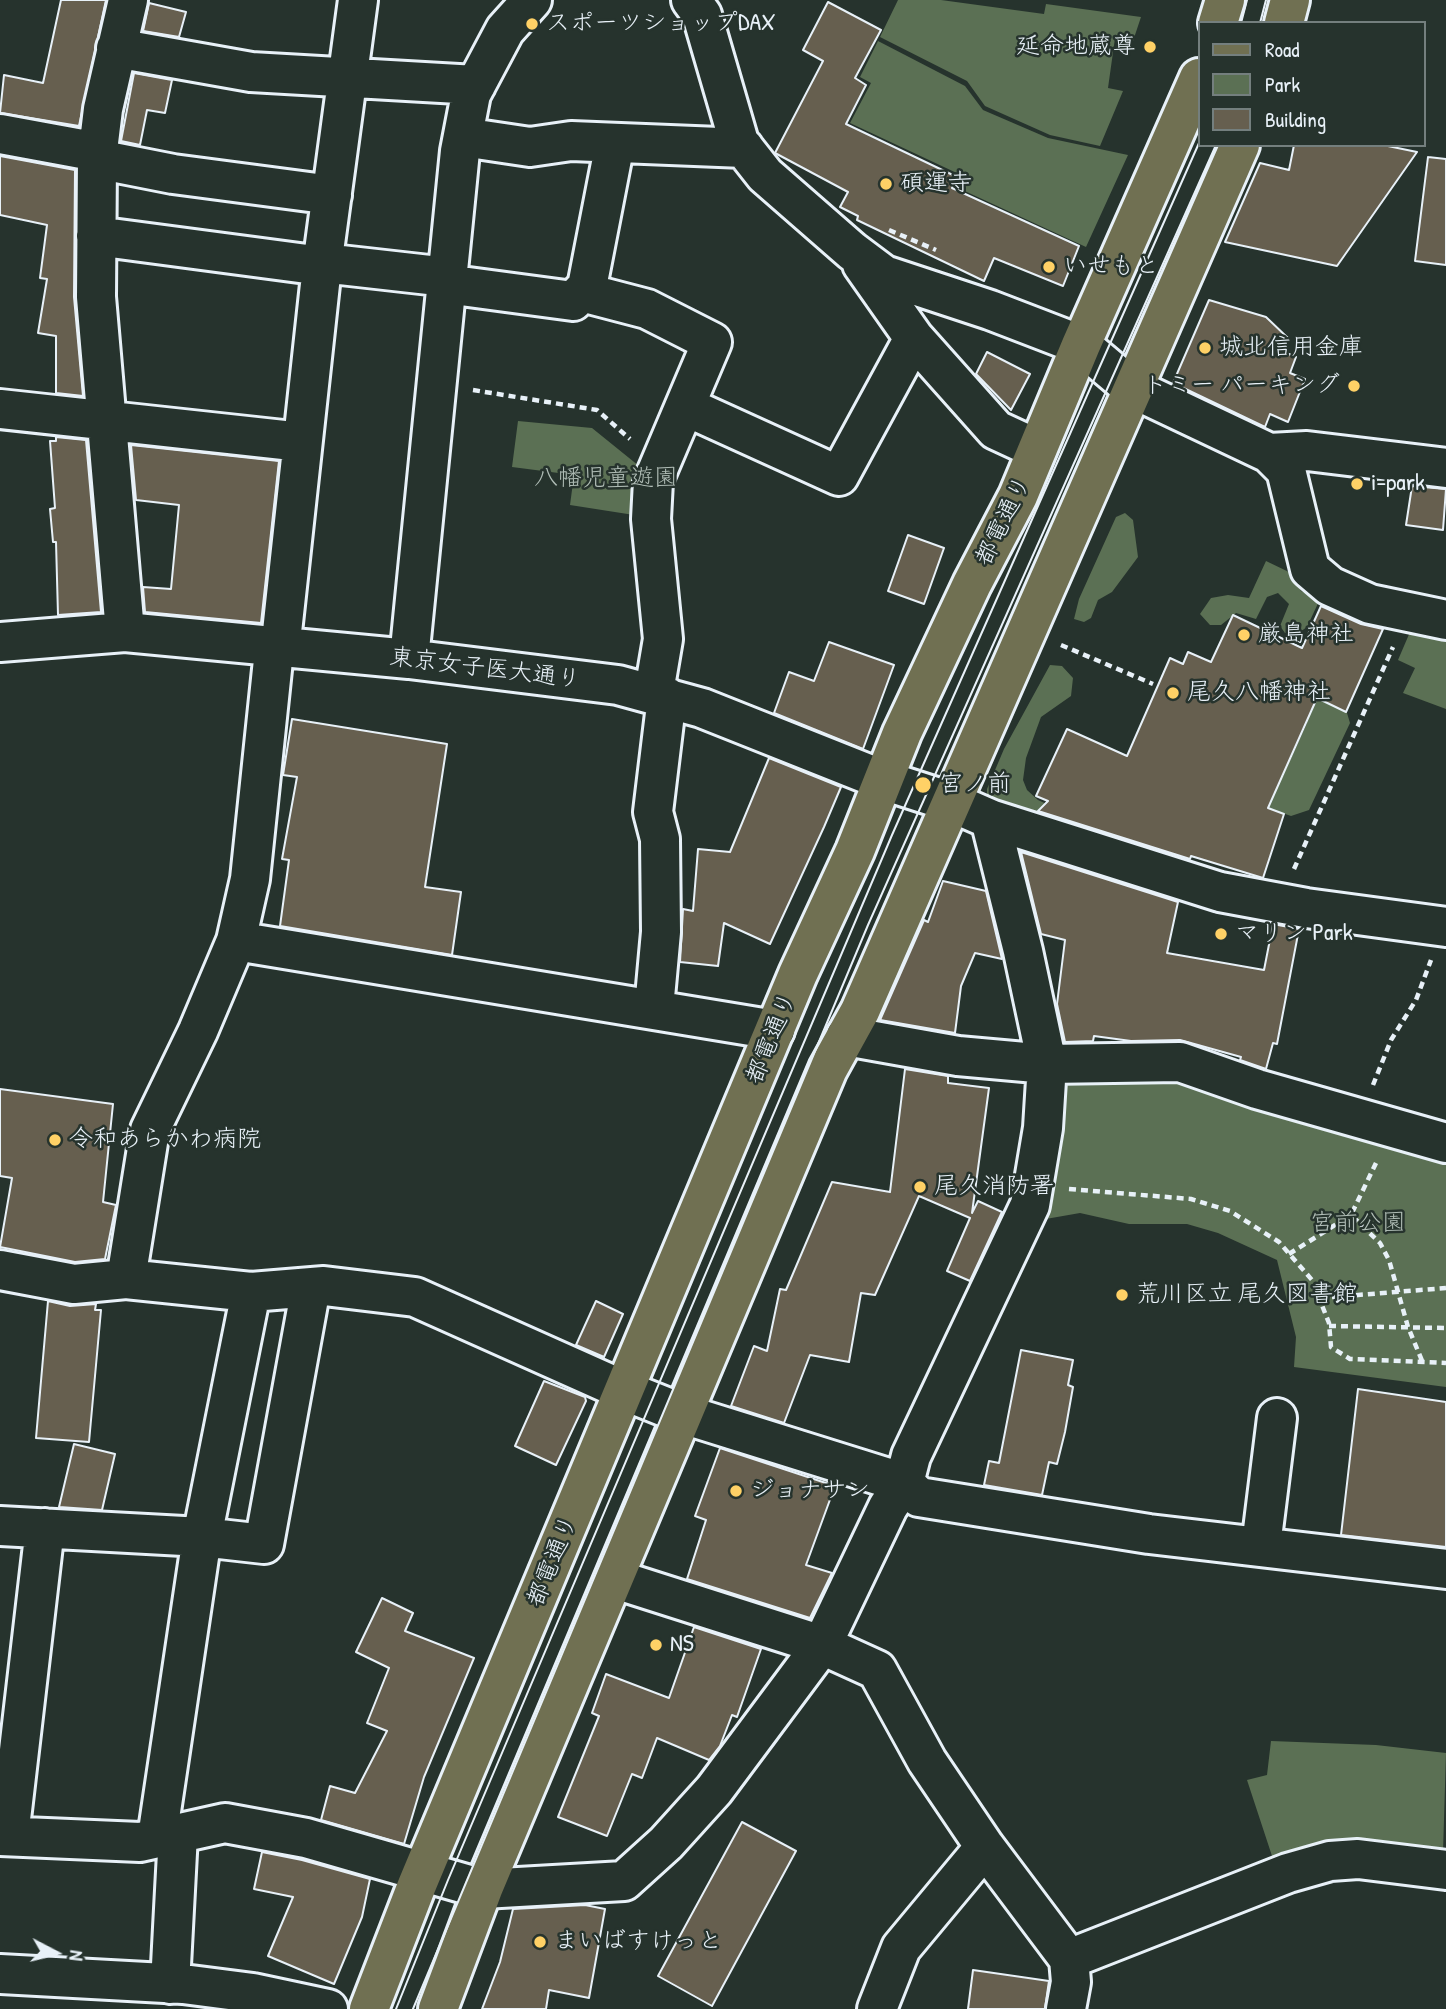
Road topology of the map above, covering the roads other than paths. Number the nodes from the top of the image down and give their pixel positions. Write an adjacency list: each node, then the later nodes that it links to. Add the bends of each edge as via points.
1 (128, 0): 9 (street)
2 (358, 0): 10 (street)
3 (532, 0): 12 (street, via 505,30)
4 (691, 0): 17 (street, via 702,15 738,142)
5 (1225, 0): 7 (main road)
6 (1290, 0): 8 (main road)
7 (1219, 21)
8 (1285, 21)
9 (116, 48): 10 (street, via 251,72); 18 (street)
10 (347, 79): 12 (street); 19 (street)
11 (1198, 80): 26 (main road, 都電通り)
12 (475, 86): 14 (street)
13 (0, 134): 18 (street)
14 (463, 137): 15 (street, via 530,147 571,141); 23 (street)
15 (615, 143): 17 (street); 24 (street, via 587,287)
16 (1239, 147): 27 (main road)
17 (744, 148): 21 (street, via 765,175)
18 (97, 156): 19 (street, via 173,174); 20 (street)
19 (332, 195): 22 (street)
20 (96, 236): 22 (street); 30 (street)
21 (852, 251): 25 (street); 26 (street, via 884,275)
22 (323, 264): 23 (street); 31 (street)
23 (447, 281): 24 (street, via 573,300); 39 (street)
24 (582, 292): 28 (street, via 647,309 712,342)
25 (914, 338): 28 (street, via 839,476); 32 (street, via 996,430)
26 (1081, 345): 27 (street); 32 (main road, 都電通り)
27 (1132, 388): 33 (street); 42 (main road)
28 (685, 406): 40 (street, via 653,481 651,519 663,639)
29 (0, 409): 30 (street)
30 (104, 418): 31 (street); 36 (street)
31 (302, 442): 38 (street)
32 (1037, 449): 41 (main road, 都電通り)
33 (1269, 453): 34 (street, via 1307,451); 35 (street, via 1286,470 1310,569 1330,586 1370,604)
34 (1446, 468)
35 (1446, 620)
36 (125, 632): 37 (street, 東京女子医大通り); 38 (street, 東京女子医大通り)
37 (0, 642)
38 (277, 646): 39 (street, 東京女子医大通り); 45 (street, via 250,879)
39 (409, 659): 40 (street, 東京女子医大通り, via 618,685)
40 (661, 695): 41 (street, 東京女子医大通り); 46 (street, via 653,812 660,839 661,932)
41 (883, 780): 42 (street, 東京女子医大通り); 47 (main road, 都電通り)
42 (951, 802): 43 (street, 東京女子医大通り); 48 (main road)
43 (990, 819): 44 (street, 東京女子医大通り, via 1220,892); 49 (street)
44 (1445, 927)
45 (236, 941): 46 (street); 52 (street, via 150,1130)
46 (654, 1008): 47 (street)
47 (775, 1030): 55 (main road, 都電通り)
48 (846, 1036): 49 (street, via 958,1056); 56 (main road)
49 (1047, 1065): 50 (street, via 1180,1062); 58 (street, via 1043,1128 1030,1205 911,1456)
50 (1446, 1143)
51 (0, 1270): 52 (street, via 75,1284)
52 (126, 1279): 54 (street)
53 (311, 1287): 54 (street); 55 (street, via 415,1297); 61 (street, via 264,1544)
54 (251, 1293): 61 (street)
55 (623, 1391): 56 (street); 70 (main road, 都電通り)
56 (683, 1414): 58 (street); 64 (main road)
57 (1278, 1419): 62 (street)
58 (904, 1483): 62 (street, via 919,1497 1149,1534); 65 (street)
59 (0, 1526): 60 (street)
60 (45, 1528): 61 (street); 66 (street)
61 (202, 1537): 67 (street)
62 (1261, 1546): 63 (street)
63 (1446, 1569)
64 (615, 1578): 65 (street); 71 (main road)
65 (821, 1645): 68 (street, via 877,1670 927,1761); 71 (street, via 714,1790 624,1881)
66 (5, 1836): 67 (street, via 140,1842)
67 (168, 1836): 70 (street, via 225,1823 306,1838); 74 (street)
68 (985, 1847): 72 (street); 80 (street, via 901,1948)
69 (1446, 1870): 72 (street, via 1358,1859 1330,1861 1288,1873)
70 (422, 1873): 71 (street); 78 (main road, 都電通り)
71 (483, 1889): 79 (main road)
72 (1069, 1959): 76 (street)
73 (0, 1974): 74 (street)
74 (170, 1984): 75 (street)
75 (231, 2000): 77 (street)
76 (1068, 2008)
77 (328, 2009)
78 (369, 2009)
79 (438, 2009)
80 (877, 2009)

